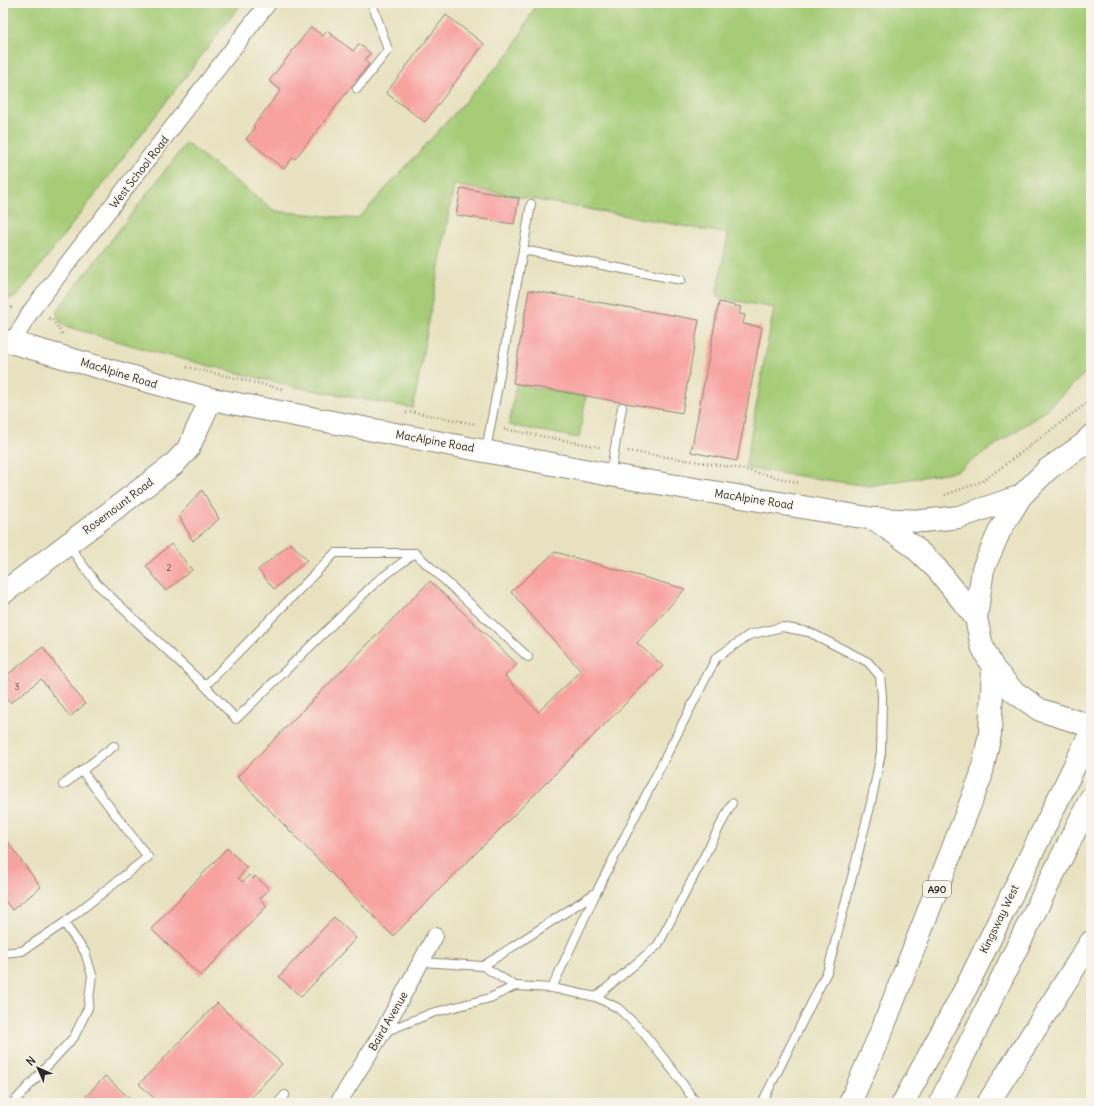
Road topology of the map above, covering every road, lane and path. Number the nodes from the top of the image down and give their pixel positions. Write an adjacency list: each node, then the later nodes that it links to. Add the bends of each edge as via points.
1 (268, 3): 8 (street, West School Road)
2 (372, 3): 3 (lane, via 388,50)
3 (357, 89)
4 (531, 204): 5 (lane)
5 (522, 250): 6 (lane); 17 (lane)
6 (681, 280)
7 (3, 308): 8 (path)
8 (31, 311): 9 (path, via 52,319 62,334); 10 (street, West School Road)
9 (70, 336)
10 (8, 341): 13 (main road, MacAlpine Road)
11 (181, 366): 12 (path)
12 (287, 389)
13 (211, 399): 20 (main road, MacAlpine Road); 26 (main road, Rosemount Road, via 188,449 173,465)
14 (1091, 400): 24 (path, via 983,481)
15 (622, 407): 19 (lane)
16 (404, 413): 17 (path, via 412,412)
17 (490, 426): 19 (path); 20 (lane)
18 (1089, 441): 23 (main road, via 1048,469)
19 (615, 449): 21 (lane); 22 (path, via 738,468)
20 (486, 451): 21 (main road, MacAlpine Road)
21 (610, 475): 25 (main road, MacAlpine Road)
22 (805, 484)
23 (1022, 496): 25 (main road, MacAlpine Road, via 959,517 923,521); 29 (main road, via 1000,530 983,569)
24 (941, 497)
25 (874, 519): 29 (main road, MacAlpine Road, via 913,546 936,569)
26 (67, 544): 28 (main road, Rosemount Road); 32 (lane, via 97,584)
27 (415, 553): 30 (lane); 32 (lane, via 336,553); 32 (lane, via 376,582 236,720)
28 (3, 593)
29 (976, 618): 31 (main road, via 982,646)
30 (528, 657)
31 (993, 668): 33 (main road, via 1013,691 1040,710); 57 (main road, A90, via 990,734 981,776 882,1030)
32 (204, 686)
33 (1091, 726)
34 (1091, 732): 58 (main road, Kingsway West, via 967,986)
35 (114, 746): 36 (lane)
36 (82, 770): 37 (lane); 41 (lane, via 148,857)
37 (63, 785)
38 (1091, 798): 59 (main road)
39 (732, 803): 49 (lane, via 658,945)
40 (596, 892): 46 (lane); 48 (lane); 56 (lane, via 716,658 749,635 782,627 809,632 868,662 880,676 881,753 871,803 828,970)
41 (64, 923): 44 (lane, via 22,951); 52 (lane, via 85,952 92,975 88,1008 74,1038)
42 (435, 936): 45 (street, Baird Avenue)
43 (1091, 942): 60 (main road)
44 (3, 953)
45 (422, 962): 46 (lane); 50 (street, Baird Avenue)
46 (483, 966): 47 (lane)
47 (515, 986): 48 (lane); 50 (lane, via 490,998 432,1013)
48 (552, 988): 49 (lane)
49 (596, 997): 55 (lane, via 618,1008 642,1031)
50 (382, 1033): 54 (street, Baird Avenue)
51 (285, 1095): 53 (lane)
52 (13, 1103)
53 (278, 1103)
54 (338, 1103)
55 (696, 1103)
56 (762, 1103)
57 (850, 1103)
58 (903, 1103)
59 (940, 1103)
60 (988, 1103)

